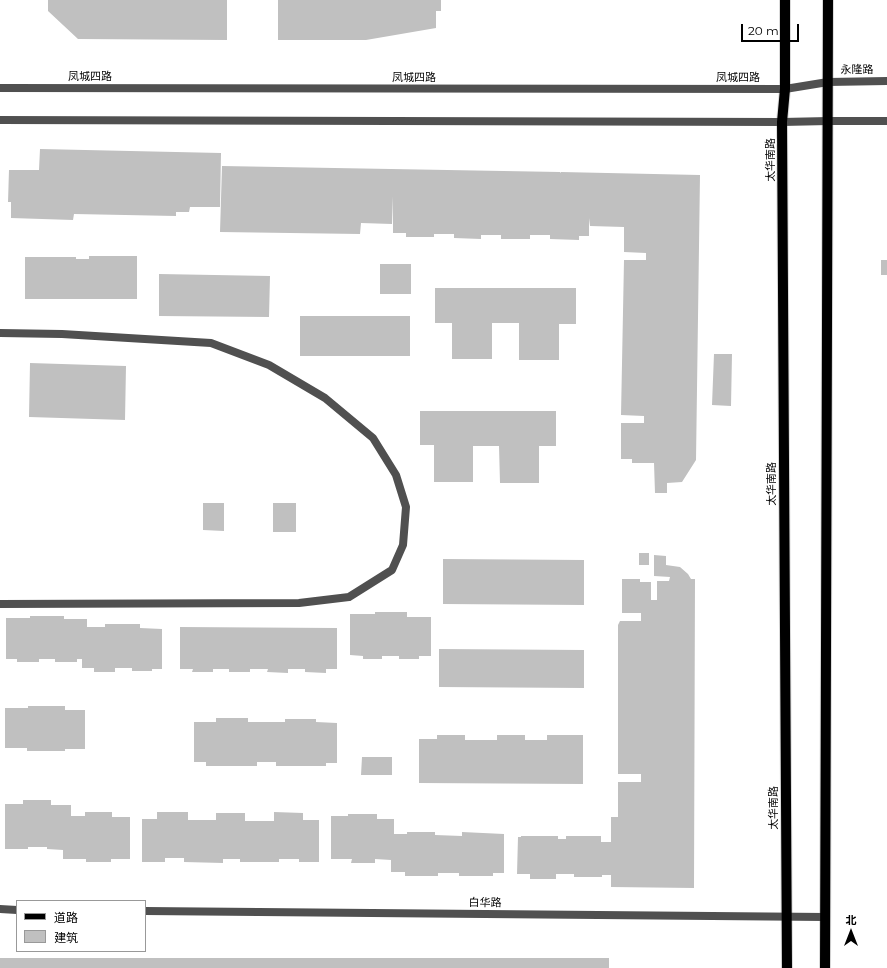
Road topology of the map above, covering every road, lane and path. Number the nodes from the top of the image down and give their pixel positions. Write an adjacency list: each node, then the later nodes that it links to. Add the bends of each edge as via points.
1 (785, 0): 6 (main road, 太华南路)
2 (828, 0): 4 (main road)
3 (887, 81): 4 (street, 永隆路)
4 (828, 82): 6 (street, 凤城四路); 8 (main road)
5 (0, 88): 6 (street, 凤城四路)
6 (784, 89): 10 (main road, 太华南路)
7 (0, 120): 10 (street)
8 (829, 121): 9 (street); 10 (street); 16 (main road)
9 (887, 121)
10 (782, 122): 17 (main road, 太华南路)
11 (0, 333): 12 (street, via 211,343 269,365 325,398 373,438 396,475 406,507 403,545 392,570 349,597 299,603)
12 (0, 604)
13 (0, 909): 14 (street)
14 (16, 910)
15 (146, 911): 17 (street, 白华路)
16 (825, 917): 17 (street, 白华路); 19 (main road)
17 (787, 918): 18 (main road, 太华南路)
18 (787, 968)
19 (825, 968)

